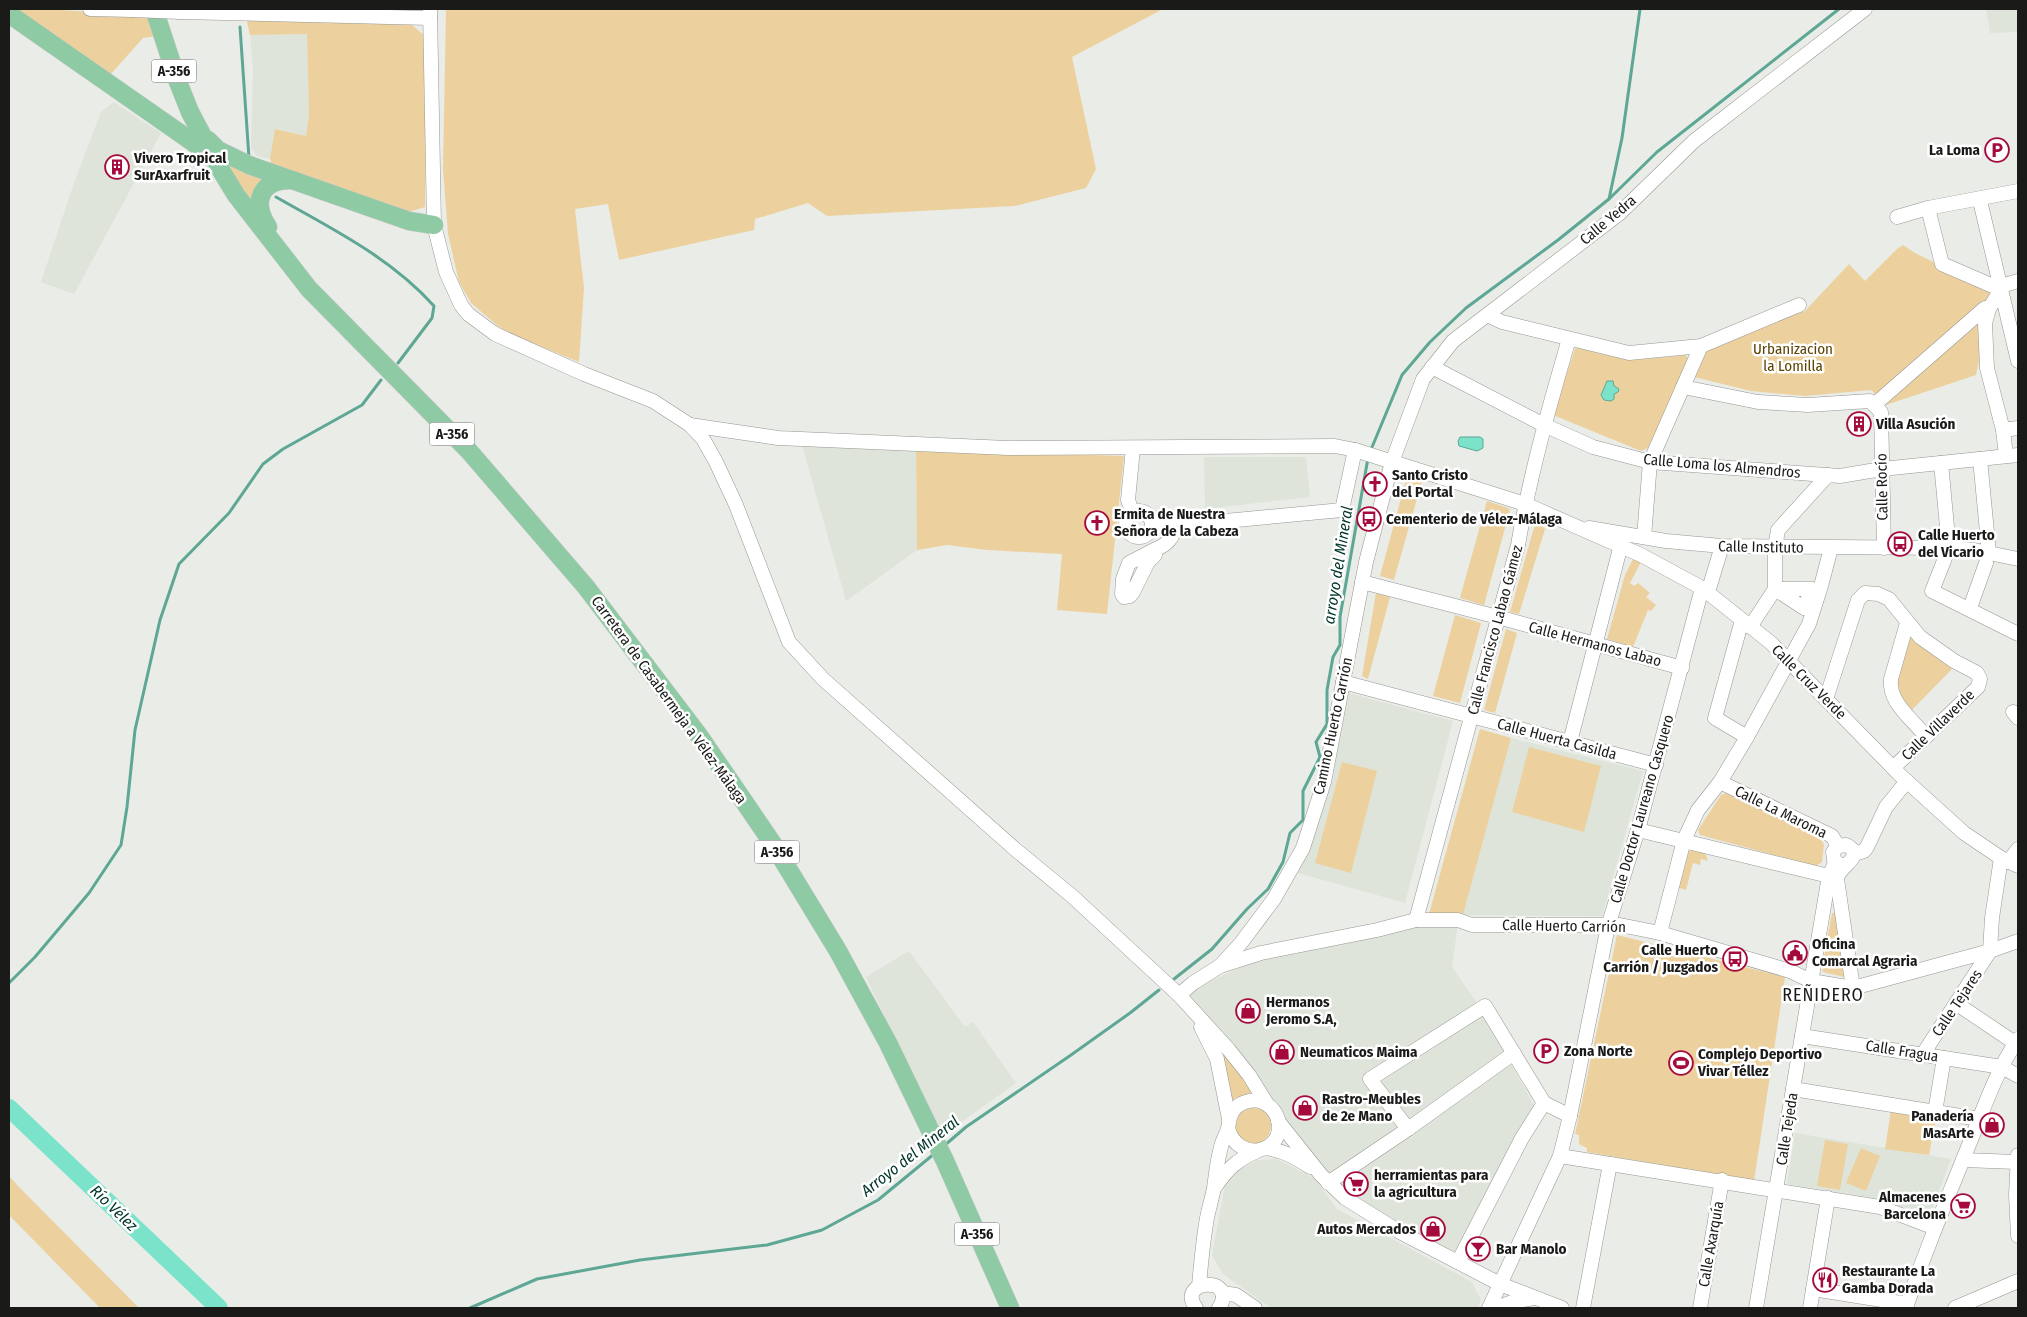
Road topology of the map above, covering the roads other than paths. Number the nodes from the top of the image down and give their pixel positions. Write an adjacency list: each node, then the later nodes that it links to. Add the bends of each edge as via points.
1 (90, 9): 5 (street, bridge)
2 (154, 9): 6 (main road, A-356, via 178,82)
3 (1865, 9): 19 (street, Calle Yedra, via 1694,141 1620,213)
4 (9, 14): 7 (main road, via 194,144)
5 (430, 14): 13 (street)
6 (200, 130): 7 (main road, Carretera de Casabermeja a Vélez-Málaga); 8 (main road, via 218,150 249,165)
7 (219, 166): 14 (main road, Carretera de Casabermeja a Vélez-Málaga / A-356, via 236,195)
8 (295, 180): 13 (main road, via 409,221); 14 (main road, via 274,182 264,190 259,209)
9 (2018, 191): 11 (street)
10 (1981, 205): 16 (street)
11 (1928, 208): 12 (street); 16 (street, via 1942,264)
12 (1898, 217)
13 (434, 226): 27 (street, via 454,292 468,314 481,325 584,374 653,401)
14 (290, 264): 129 (main road, Carretera de Casabermeja a Vélez-Málaga / A-356, via 309,289 470,451 586,587 700,737 773,844 838,951 888,1043)
15 (2018, 281): 16 (street)
16 (2001, 287): 20 (street); 30 (street, via 1985,323 1987,368)
17 (1799, 305): 22 (street)
18 (1985, 308): 26 (street)
19 (1487, 315): 21 (street, via 1502,322); 24 (street, Calle Yedra, via 1454,341)
20 (2015, 333): 23 (street)
21 (1569, 338): 22 (street, via 1629,353); 28 (street, Calle Francisco Labao Gámez)
22 (1701, 346): 25 (street)
23 (2018, 360)
24 (1432, 367): 28 (street, Calle Loma los Almendros); 35 (street, Calle Yedra, via 1423,379)
25 (1683, 387): 26 (street, via 1758,402 1808,405); 36 (street)
26 (1872, 403): 38 (street, Calle Rocío, via 1881,412)
27 (690, 424): 31 (street, Calle Cruz Verde, via 778,438 1008,448); 90 (street, via 716,462 736,505 789,642 822,679 1072,896)
28 (1544, 425): 36 (street, Calle Loma los Almendros, via 1593,447); 40 (street, Calle Francisco Labao Gámez)
29 (2018, 428): 30 (street)
30 (2003, 430): 33 (street)
31 (1133, 448): 32 (street, Calle Cruz Verde, via 1335,446); 42 (street, via 1128,500)
32 (1355, 450): 35 (street, Calle Cruz Verde); 41 (street)
33 (2012, 455): 34 (street, Calle Loma los Almendros)
34 (1980, 459): 37 (street, Calle Loma los Almendros); 52 (street)
35 (1392, 462): 40 (street, Calle Cruz Verde); 54 (street, Camino Huerto Carrión)
36 (1650, 462): 39 (street, Calle Loma los Almendros); 45 (street)
37 (1941, 463): 38 (street, Calle Loma los Almendros); 50 (street)
38 (1882, 469): 39 (street, Calle Loma los Almendros); 49 (street, Calle Rocío)
39 (1828, 475): 47 (street, via 1778,530)
40 (1525, 504): 45 (street, Calle Cruz Verde, via 1578,528); 57 (street, Calle Francisco Labao Gámez, via 1518,545)
41 (1343, 506): 43 (street, via 1163,520); 44 (street)
42 (1133, 514): 43 (street, via 1140,512); 43 (street, via 1126,524 1132,535 1144,536)
43 (1150, 524): 44 (street)
44 (1175, 526): 51 (street, via 1166,544)
45 (1633, 541): 46 (street, Calle Instituto); 55 (street, Calle Cruz Verde); 61 (street)
46 (1722, 546): 47 (street, Calle Instituto); 55 (street, Calle Doctor Laureano Casquero)
47 (1775, 548): 48 (street, Calle Instituto); 59 (street, via 1775,589)
48 (1830, 548): 49 (street, Calle Instituto); 62 (street, via 1809,624)
49 (1884, 548): 50 (street)
50 (1949, 548): 52 (street); 56 (street, via 1932,591)
51 (1156, 549)
52 (1988, 558): 53 (street); 56 (street)
53 (2018, 559)
54 (1362, 582): 57 (street, Calle Hermanos Labao); 64 (street, Camino Huerto Carrión)
55 (1705, 590): 59 (street, Calle Cruz Verde); 63 (street, Calle Doctor Laureano Casquero)
56 (1970, 608): 60 (street)
57 (1498, 617): 61 (street, Calle Hermanos Labao); 66 (street, Calle Francisco Labao Gámez)
58 (1907, 623): 65 (street, via 1889,599 1865,593 1858,600); 68 (street, via 1890,688 1892,698); 68 (street, Calle Villaverde, via 1932,646 1977,673 1980,679 1978,687)
59 (1746, 624): 62 (street, Calle Cruz Verde); 67 (street, via 1714,718)
60 (2018, 634)
61 (1596, 644): 63 (street, Calle Hermanos Labao); 69 (street)
62 (1789, 660): 65 (street, Calle Cruz Verde); 67 (street)
63 (1682, 668): 70 (street, Calle Doctor Laureano Casquero)
64 (1343, 682): 66 (street, Calle Huerta Casilda); 82 (street, Camino Huerto Carrión, via 1324,782 1303,848 1274,900)
65 (1826, 699): 71 (street, Calle Cruz Verde)
66 (1472, 716): 69 (street, Calle Huerta Casilda); 80 (street, Calle Francisco Labao Gámez)
67 (1747, 737): 73 (street)
68 (1926, 737): 71 (street, Calle Villaverde)
69 (1570, 742): 70 (street, Calle Huerta Casilda)
70 (1656, 765): 74 (street, Calle Doctor Laureano Casquero)
71 (1893, 768): 72 (street, Calle Cruz Verde)
72 (1907, 781): 77 (street, via 1886,807 1864,851); 78 (street, Calle Cruz Verde, via 1964,833)
73 (1720, 782): 75 (street, via 1698,810); 77 (street, Calle La Maroma, via 1832,836 1838,846 1832,856)
74 (1638, 830): 75 (street); 81 (street, Calle Doctor Laureano Casquero)
75 (1684, 840): 79 (street); 83 (street)
76 (2018, 849): 78 (street)
77 (1845, 860): 79 (street, Calle Tejeda); 89 (street, via 1837,879)
78 (2009, 862): 85 (street, via 1992,918)
79 (1829, 876): 88 (street, Calle Tejeda)
80 (1416, 920): 81 (street, Calle Huerto Carrión, via 1458,920 1472,925); 86 (street, Calle Huerto Carrión)
81 (1608, 926): 83 (street, Calle Huerto Carrión, via 1620,925); 104 (street, Calle Doctor Laureano Casquero)
82 (1252, 928): 86 (street, via 1252,940); 87 (street, Camino Huerto Carrión)
83 (1660, 933): 88 (street, Calle Huerto Carrión, via 1790,970)
84 (2018, 941): 85 (street, Calle Huerto Carrión)
85 (1990, 952): 89 (street, Calle Huerto Carrión); 91 (street, Calle Tejares)
86 (1261, 953): 87 (street, Calle Huerto Carrión)
87 (1220, 966): 90 (street)
88 (1811, 981): 89 (street, Calle Huerto Carrión); 93 (street, Calle Tejeda)
89 (1853, 988)
90 (1179, 995): 92 (street)
91 (1957, 1004): 94 (street); 96 (street, Calle Tejares)
92 (1190, 1007): 102 (street, via 1249,1075); 107 (street, via 1217,1058)
93 (1802, 1036): 96 (street, Calle Fragua); 100 (street, Calle Tejeda)
94 (2017, 1041): 98 (street)
95 (1514, 1052): 101 (street); 108 (street); 108 (street, via 1485,1006 1370,1079)
96 (1923, 1054): 97 (street, Calle Fragua)
97 (1944, 1058): 98 (street, Calle Fragua); 103 (street)
98 (2002, 1067): 99 (street); 105 (street)
99 (2018, 1076)
100 (1793, 1089): 103 (street); 117 (street, Calle Tejeda)
101 (1544, 1103): 104 (street); 121 (street, via 1522,1138)
102 (1267, 1104): 106 (street); 107 (street, via 1247,1101 1233,1111)
103 (1935, 1112): 105 (street)
104 (1570, 1116): 110 (street, Calle Doctor Laureano Casquero)
105 (1980, 1119): 112 (street)
106 (1278, 1121): 109 (street, via 1276,1137); 114 (street)
107 (1228, 1123): 109 (street, via 1235,1143 1242,1148); 116 (street)
108 (1408, 1129): 114 (street)
109 (1261, 1150): 114 (street, via 1278,1150 1297,1158); 116 (street, via 1238,1160)
110 (1560, 1156): 113 (street); 123 (street, Calle Doctor Laureano Casquero)
111 (2018, 1158): 112 (street); 120 (street)
112 (1963, 1160): 119 (street)
113 (1610, 1164): 115 (street); 136 (street)
114 (1325, 1179): 121 (street, via 1345,1198 1398,1231)
115 (1722, 1180): 117 (street); 137 (street, Calle Axarquía)
116 (1214, 1187): 124 (street, via 1203,1252)
117 (1777, 1190): 118 (street); 138 (street, Calle Tejeda)
118 (1828, 1198): 119 (street, via 1880,1207); 125 (street)
119 (1935, 1228): 127 (street)
120 (2018, 1236)
121 (1463, 1265): 123 (street); 133 (street, via 1483,1282)
122 (2018, 1281): 140 (street)
123 (1500, 1284): 126 (street); 133 (street, Calle Doctor Laureano Casquero)
124 (1211, 1287): 128 (street, via 1194,1292); 130 (street, via 1222,1302); 132 (street, via 1236,1295)
125 (1813, 1289): 127 (street); 139 (street)
126 (1537, 1298): 134 (street); 135 (street)
127 (1907, 1306)
128 (1195, 1307)
129 (1010, 1308)
130 (1220, 1308): 131 (street)
131 (1244, 1308)
132 (1255, 1308)
133 (1488, 1308)
134 (1496, 1308)
135 (1562, 1308)
136 (1583, 1308)
137 (1700, 1308)
138 (1756, 1308)
139 (1810, 1308)
140 (1955, 1308)

